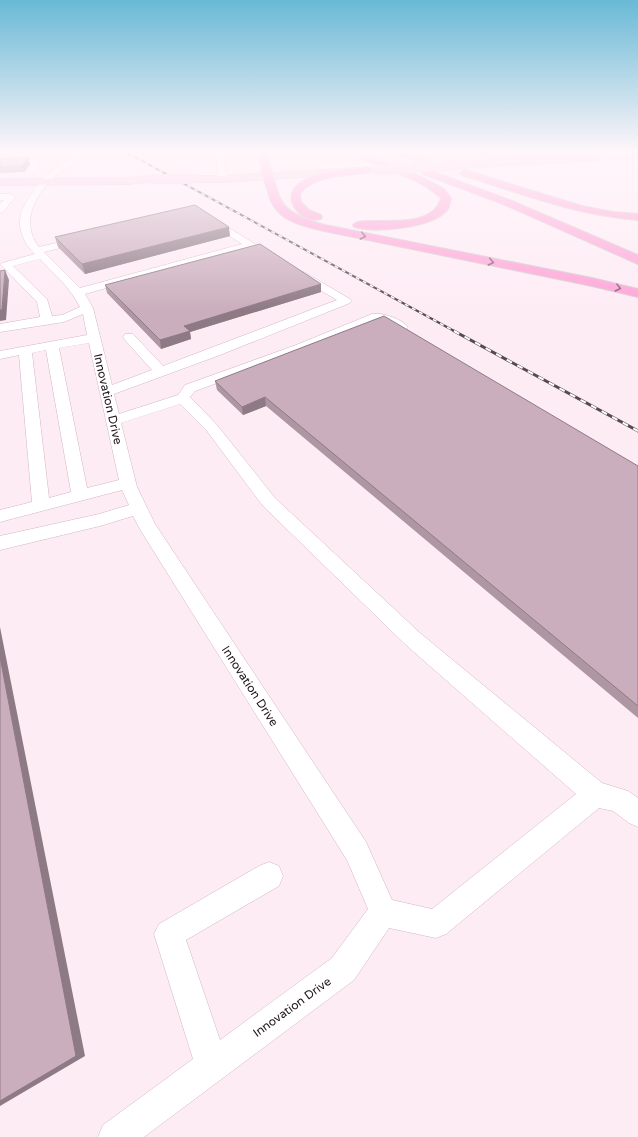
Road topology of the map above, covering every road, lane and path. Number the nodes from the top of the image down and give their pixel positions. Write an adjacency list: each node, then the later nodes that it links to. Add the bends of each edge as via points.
1 (27, 204): 8 (street)
2 (279, 204): 19 (highway, one-way to 19, via 288,214 307,224)
3 (297, 204): 4 (highway, via 305,212 322,219 344,224 374,226 403,224 424,219 437,214)
4 (445, 204)
5 (509, 204): 17 (highway)
6 (542, 204): 11 (highway)
7 (565, 204): 12 (highway, via 613,215)
8 (20, 210): 9 (street); 15 (street, via 26,234)
9 (0, 211)
10 (202, 215): 14 (street)
11 (573, 217)
12 (638, 217)
13 (90, 238): 15 (street)
14 (250, 245): 20 (street); 29 (street, via 346,301)
15 (39, 254): 18 (street); 20 (street)
16 (0, 255): 18 (street)
17 (638, 260)
18 (6, 265): 21 (street, via 43,301)
19 (638, 293)
20 (83, 300): 21 (street, via 64,318); 25 (street, Innovation Drive)
21 (47, 320): 22 (street)
22 (0, 328)
23 (412, 333): 31 (street, via 391,321 376,317 301,348 190,388)
24 (129, 337): 29 (street)
25 (94, 338): 26 (street); 30 (street, Innovation Drive)
26 (52, 346): 27 (street); 34 (street)
27 (25, 350): 28 (street); 35 (street)
28 (0, 354)
29 (161, 372): 30 (street)
30 (106, 392): 32 (street, Innovation Drive)
31 (183, 398): 32 (street); 39 (street, via 212,428 269,502 413,640)
32 (113, 420): 33 (street, Innovation Drive)
33 (128, 483): 34 (street); 36 (street, Innovation Drive)
34 (80, 495): 35 (street)
35 (41, 506): 37 (street)
36 (138, 508): 38 (street, via 100,520); 42 (street, Innovation Drive, via 147,526 357,851)
37 (0, 516)
38 (0, 543)
39 (596, 794): 40 (street, via 619,800); 42 (street, via 436,924)
40 (638, 814)
41 (269, 876): 43 (street, via 169,934)
42 (383, 912): 43 (street, Innovation Drive, via 343,969)
43 (212, 1066): 44 (street, Innovation Drive)
44 (115, 1137)

